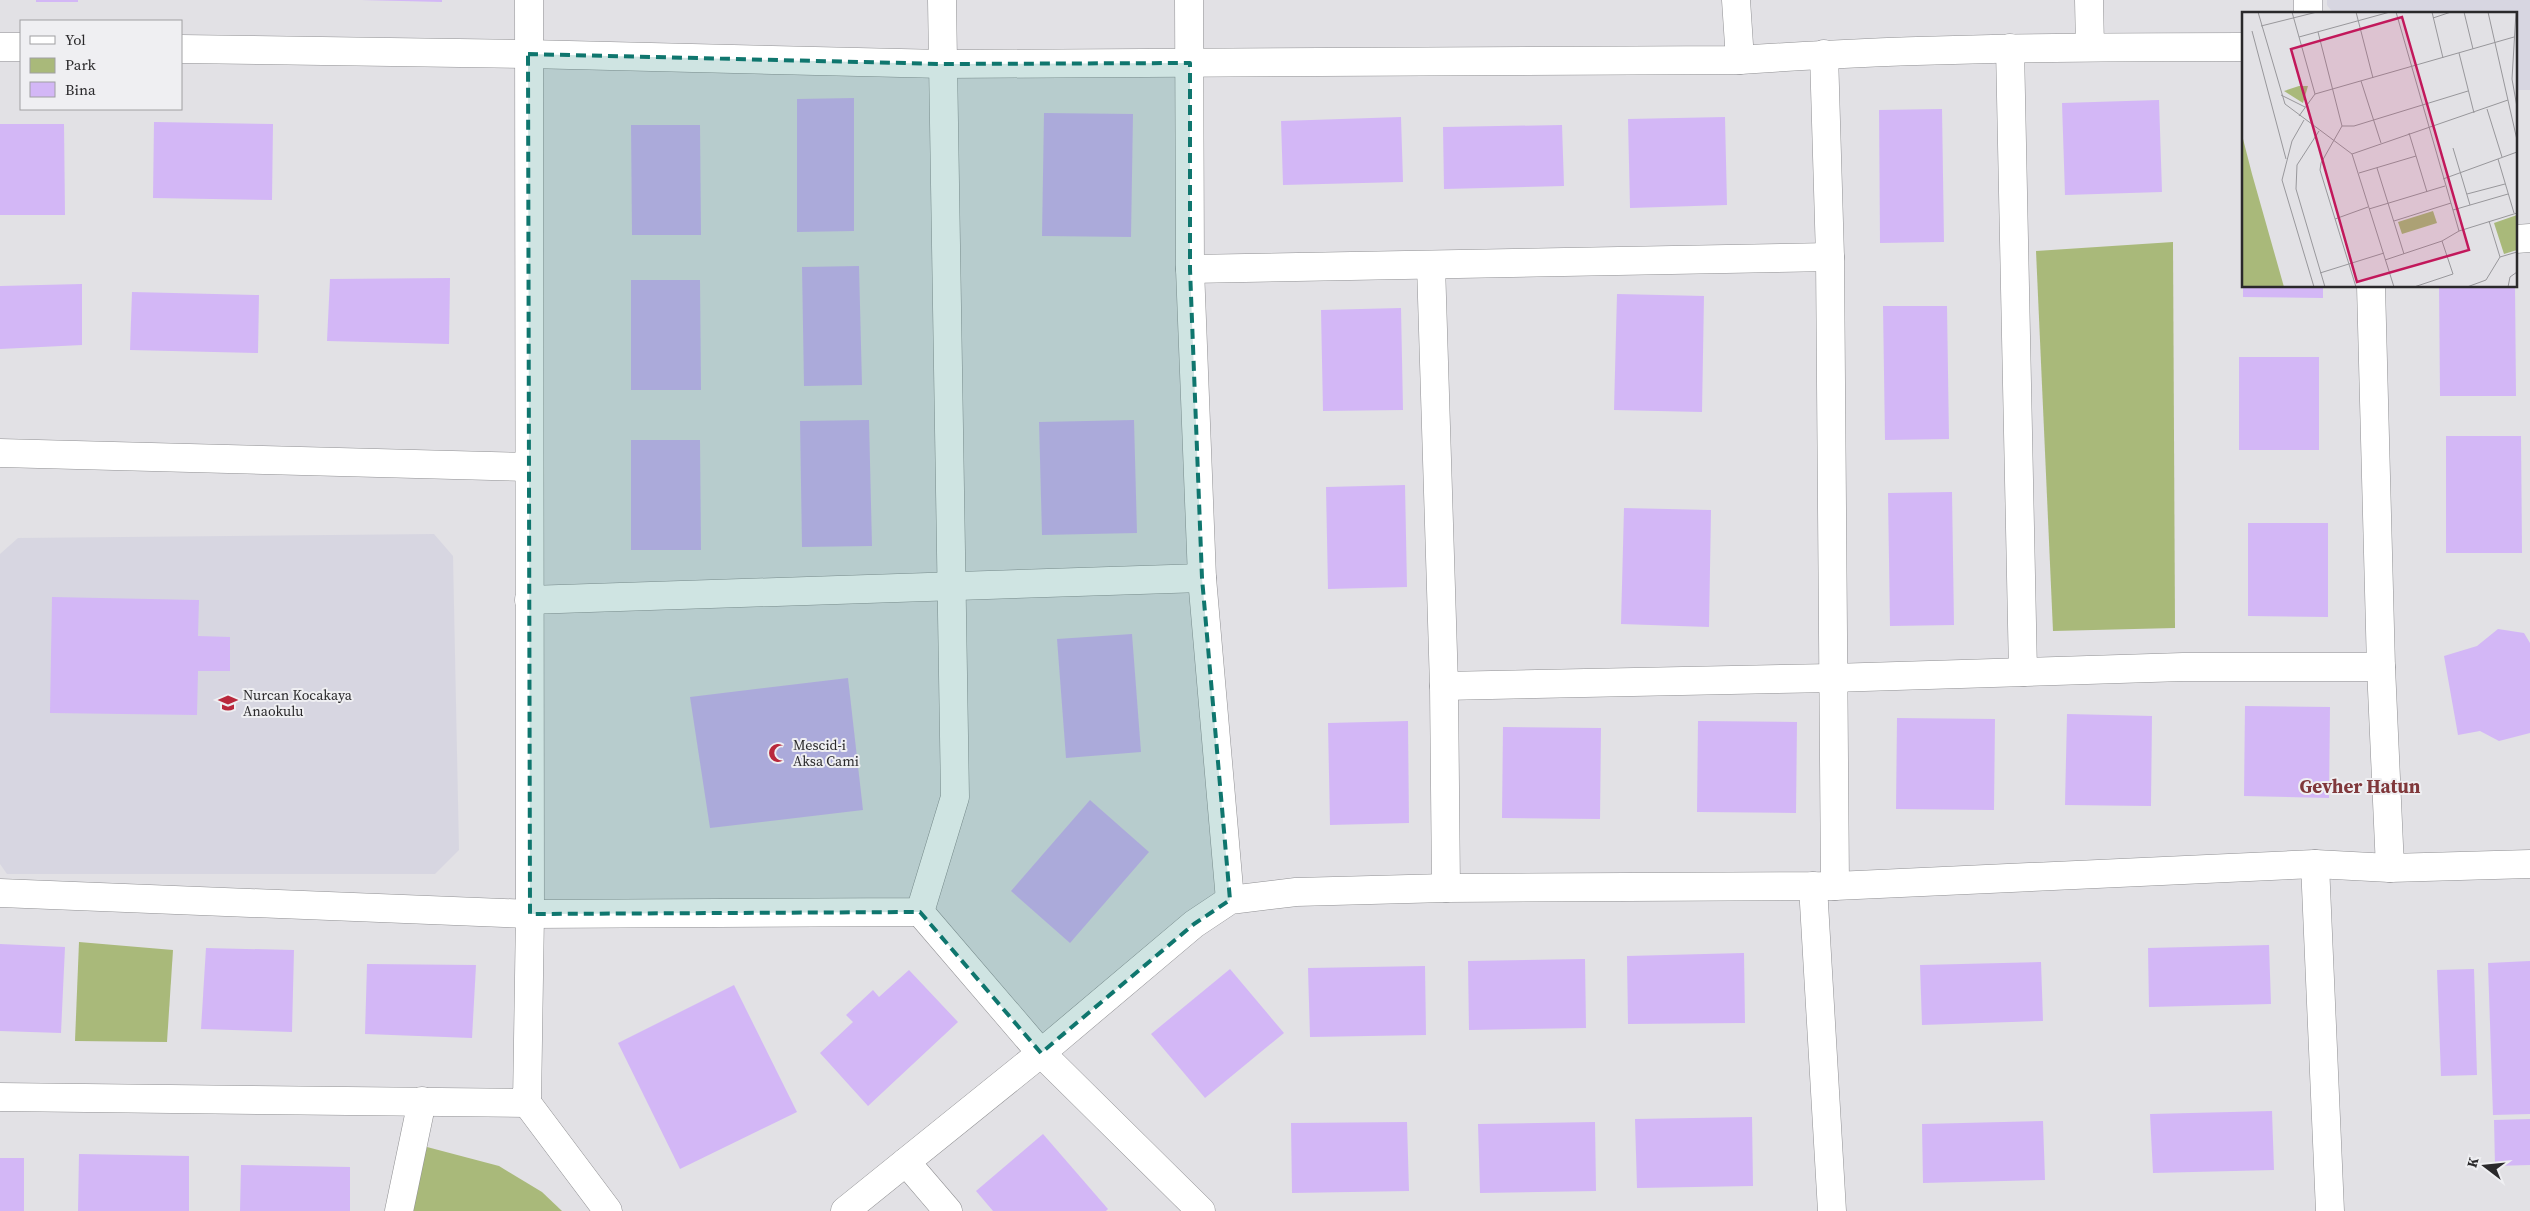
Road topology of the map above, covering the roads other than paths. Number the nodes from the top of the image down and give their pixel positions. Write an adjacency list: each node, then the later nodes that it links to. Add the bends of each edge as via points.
1 (529, 0): 12 (street)
2 (942, 0): 16 (street)
3 (1189, 0): 15 (street)
4 (1736, 0): 14 (street)
5 (2089, 0): 8 (street)
6 (0, 47): 7 (street)
7 (20, 47)
8 (2090, 47): 9 (street); 10 (street)
9 (2242, 47)
10 (2010, 48): 13 (street); 27 (street)
11 (182, 49): 12 (street)
12 (528, 54): 16 (street); 22 (street)
13 (1824, 54): 14 (street); 17 (street)
14 (1740, 60): 15 (street)
15 (1190, 63): 16 (street); 19 (street)
16 (943, 64): 24 (street)
17 (1830, 257): 18 (street); 28 (street)
18 (1431, 265): 19 (street); 29 (street)
19 (1190, 269): 23 (street)
20 (2371, 288): 26 (street)
21 (0, 453): 22 (street)
22 (529, 467): 25 (street)
23 (1202, 578): 24 (street); 36 (street)
24 (952, 585): 25 (street); 37 (street, via 955,797)
25 (529, 600): 38 (street)
26 (2381, 668): 27 (street, via 2182,667); 32 (street)
27 (2022, 672): 28 (street)
28 (1832, 678): 29 (street); 33 (street)
29 (1444, 686): 34 (street)
30 (2315, 864): 32 (street); 33 (street); 50 (street)
31 (2530, 864): 32 (street)
32 (2390, 868)
33 (1824, 886): 34 (street); 49 (street)
34 (1446, 888): 36 (street, via 1296,892)
35 (0, 893): 38 (street)
36 (1230, 900): 39 (street, via 1194,924)
37 (920, 912): 38 (street); 39 (street)
38 (530, 914): 42 (street)
39 (1041, 1054): 43 (street); 48 (street)
40 (0, 1097): 41 (street)
41 (422, 1101): 42 (street); 44 (street)
42 (528, 1103): 45 (street)
43 (906, 1162): 46 (street); 47 (street)
44 (399, 1211)
45 (608, 1211)
46 (845, 1211)
47 (948, 1211)
48 (1201, 1211)
49 (1832, 1211)
50 (2330, 1211)

